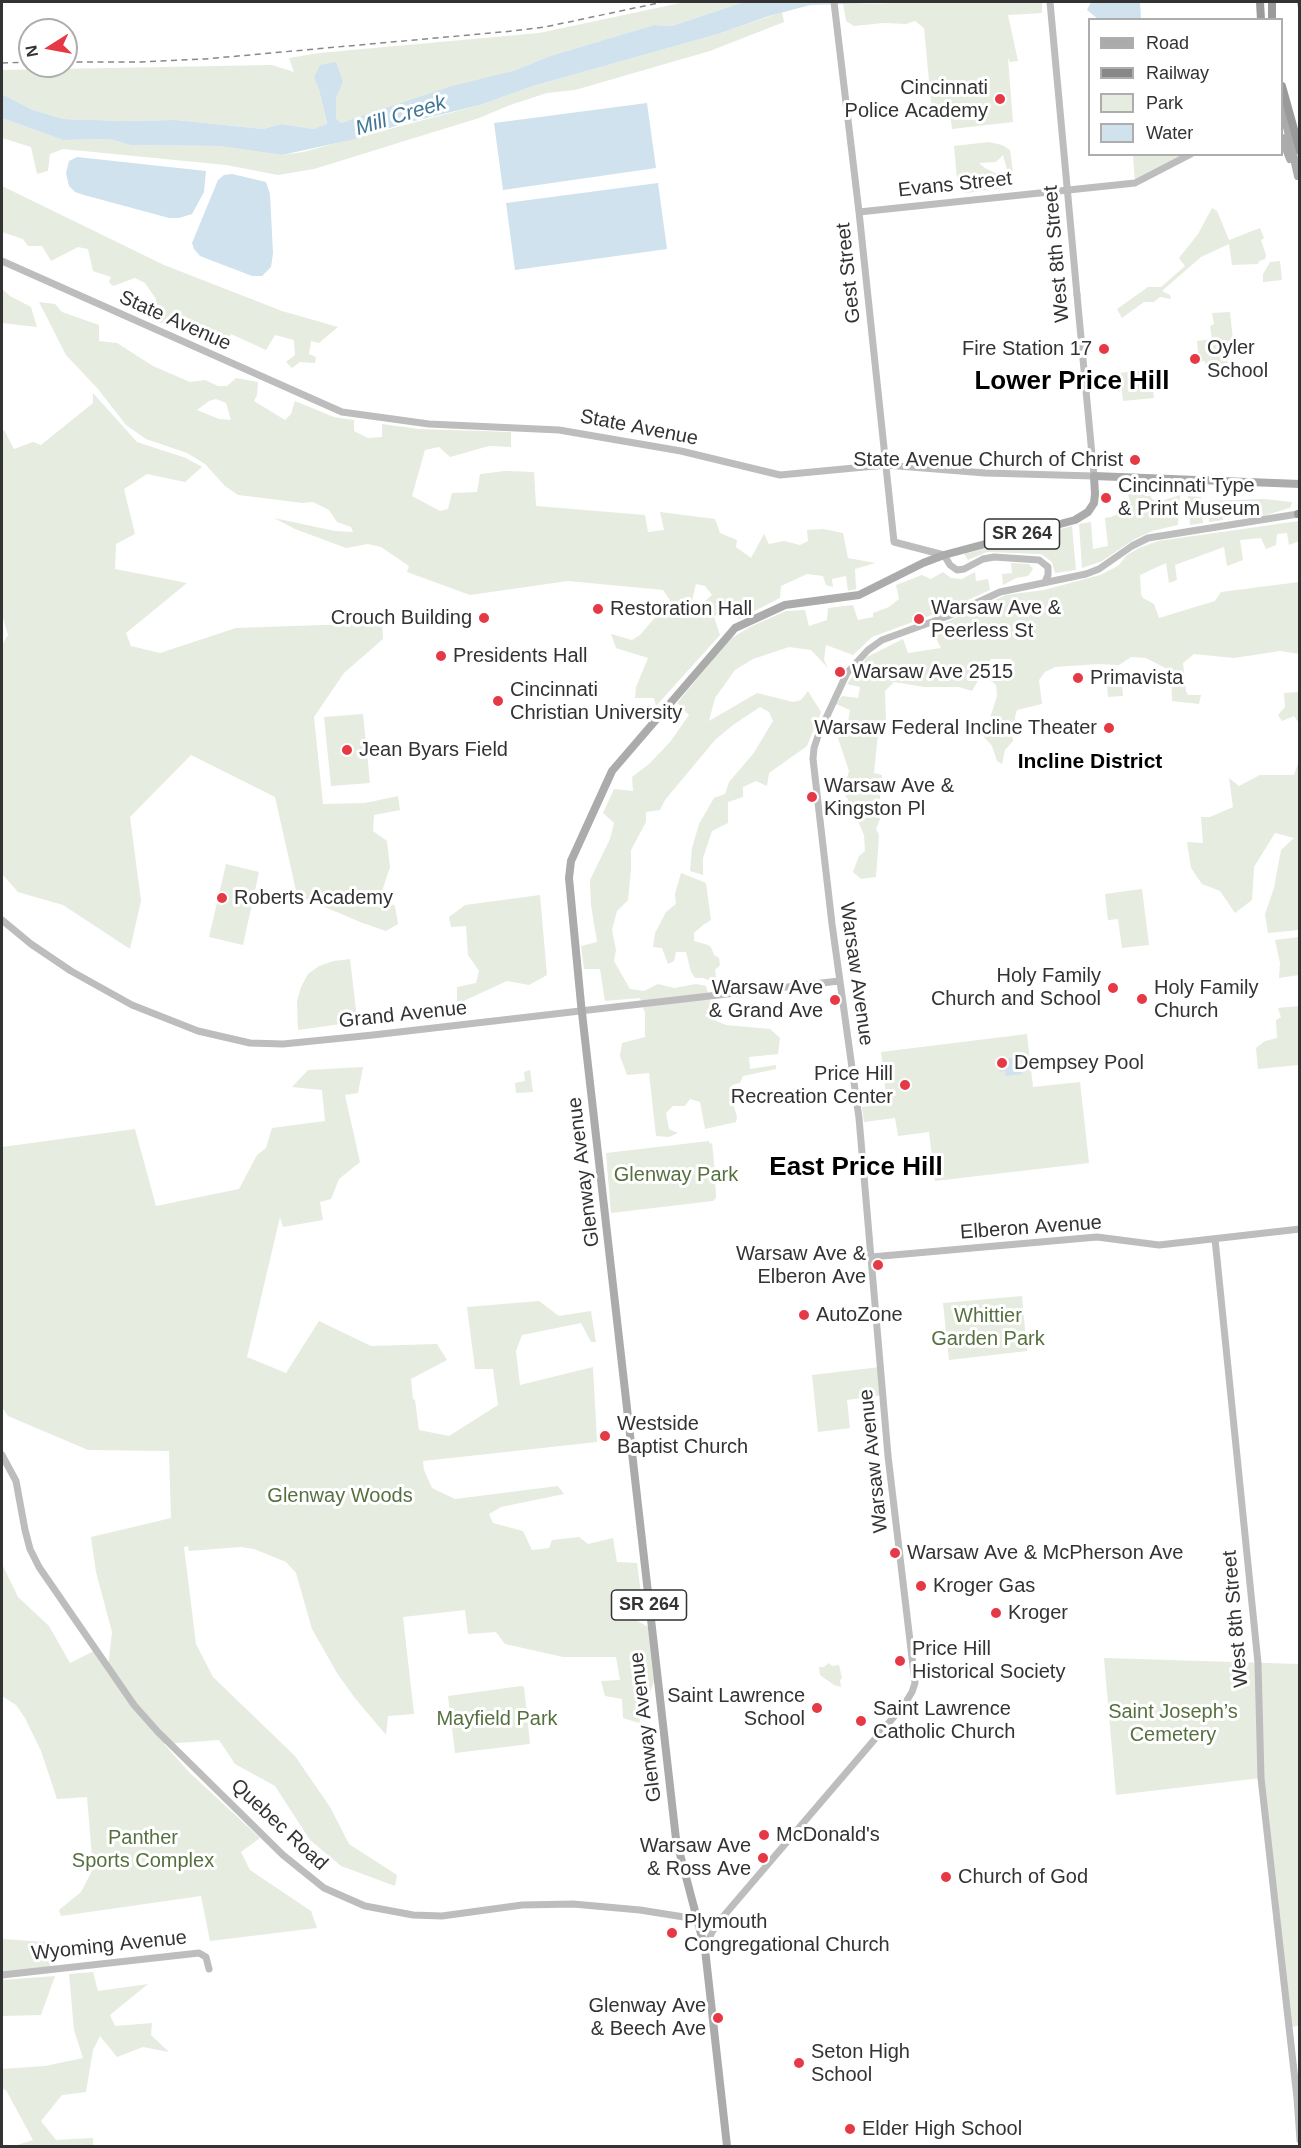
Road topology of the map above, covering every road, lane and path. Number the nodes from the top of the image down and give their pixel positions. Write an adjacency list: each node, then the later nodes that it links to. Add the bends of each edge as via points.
1 (834, 2): 13 (street, Gest Street)
2 (1050, 2): 16 (street, West 8th Street, bridge)
3 (1260, 2): 5 (highway)
4 (1272, 2): 6 (highway)
5 (1261, 18)
6 (1272, 18)
7 (1283, 90): 10 (highway)
8 (1283, 113): 12 (main road)
9 (1283, 142): 12 (main road)
10 (1299, 151)
11 (1187, 156): 13 (street, Evans Street, via 1135,183)
12 (1299, 178)
13 (859, 212): 15 (street, Gest Street)
14 (2, 261): 15 (street, State Avenue, via 342,412 429,424 559,430 681,451 780,475)
15 (886, 465): 16 (street, State Avenue); 20 (street, Gest Street, via 894,542)
16 (1094, 476): 17 (main road, State Avenue); 18 (main road, West 8th Street / SR 264)
17 (1299, 484)
18 (1094, 503): 20 (main road, Glenway Avenue / SR 264, via 1075,520)
19 (1299, 514): 21 (street, Warsaw Avenue, via 1148,538 1099,569)
20 (944, 555): 21 (street, via 957,570 994,556 1039,560 1048,567); 24 (main road, Glenway Avenue / SR 264, via 859,596 784,605 735,628 612,771 569,868)
21 (1045, 582): 23 (street, Warsaw Avenue, via 1000,591 948,616 882,640 847,673 819,733 813,759)
22 (2, 920): 24 (street, Grand Avenue, via 50,958 132,1005 187,1028 239,1042 283,1044)
23 (839, 981): 24 (street, Grand Avenue); 27 (street, Warsaw Avenue, via 859,1118)
24 (582, 1011): 29 (main road, Glenway Avenue / SR 264, via 676,1839)
25 (1299, 1229): 26 (street, Elberon Avenue)
26 (1215, 1239): 27 (street, Elberon Avenue, via 1153,1245 1097,1237); 34 (street, West 8th Street, via 1258,1663 1261,1778)
27 (871, 1257): 30 (street, Warsaw Avenue, via 914,1688 904,1705)
28 (2, 1455): 29 (street, Quebec Road, via 16,1481 30,1549 39,1567 134,1705 283,1855 324,1888 365,1906 413,1916 548,1903 640,1910)
29 (696, 1921): 30 (street, Quebec Road); 31 (main road, Glenway Avenue / SR 264)
30 (714, 1929): 31 (street, Warsaw Avenue)
31 (705, 1949): 35 (main road, Glenway Avenue / SR 264)
32 (209, 1969): 33 (street, Wyoming Avenue, via 206,1957 199,1953)
33 (2, 1975)
34 (1299, 2140)
35 (727, 2146)

